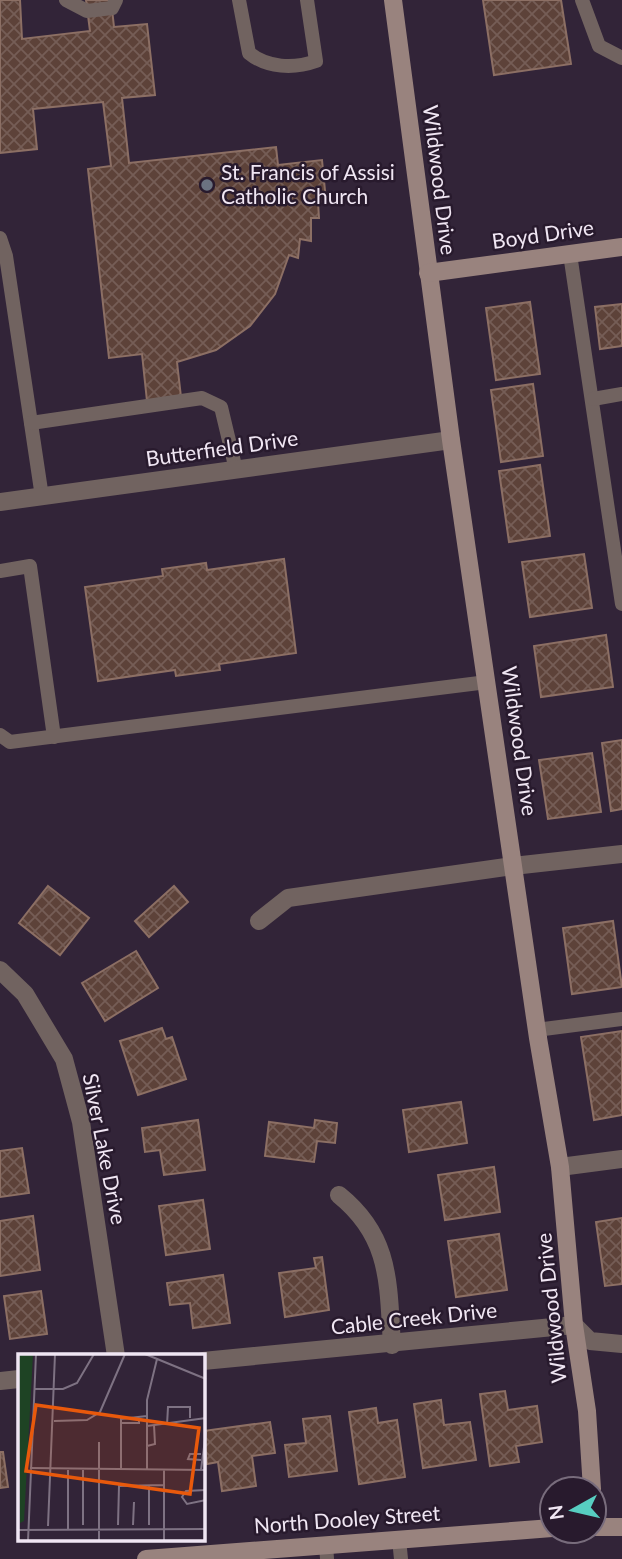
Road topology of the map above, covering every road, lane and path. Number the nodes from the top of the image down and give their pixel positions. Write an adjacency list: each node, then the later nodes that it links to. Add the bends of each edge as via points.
1 (66, 0): 2 (lane, via 87,11 112,8)
2 (116, 0)
3 (239, 0): 4 (lane, via 249,53 267,62 295,66 316,61)
4 (307, 0)
5 (393, 0): 11 (street, Wildwood Drive)
6 (582, 0): 7 (lane, via 599,46)
7 (622, 58)
8 (0, 238): 12 (lane, via 6,256)
9 (622, 247): 10 (street, Boyd Drive)
10 (570, 254): 11 (street, Boyd Drive); 14 (lane)
11 (428, 274): 16 (street, Wildwood Drive)
12 (7, 303): 15 (lane)
13 (622, 394): 14 (lane)
14 (593, 399): 21 (lane)
15 (31, 423): 17 (lane, via 202,398 221,407); 18 (lane)
16 (451, 440): 17 (street, Butterfield Drive); 22 (street, Wildwood Drive)
17 (236, 470): 18 (street, Butterfield Drive)
18 (42, 497): 19 (street, Butterfield Drive)
19 (0, 502)
20 (0, 571): 24 (lane, via 30,566)
21 (622, 604)
22 (487, 682): 24 (lane); 26 (street, Wildwood Drive)
23 (0, 735): 24 (lane, via 10,742)
24 (54, 737)
25 (622, 855): 26 (street)
26 (513, 866): 27 (street, via 288,898); 30 (street, Wildwood Drive)
27 (259, 921)
28 (0, 970): 37 (street, Silver Lake Drive, via 25,994 64,1059 81,1122)
29 (622, 1019): 30 (lane)
30 (537, 1030): 32 (street, Wildwood Drive)
31 (622, 1159): 32 (street)
32 (560, 1167): 34 (street, Wildwood Drive)
33 (339, 1195): 36 (street, via 359,1211 375,1235 387,1272)
34 (574, 1325): 35 (street, via 590,1341); 36 (street, Cable Creek Drive); 41 (street, Wildwood Drive)
35 (622, 1344)
36 (392, 1345): 38 (street, Cable Creek Drive)
37 (116, 1354)
38 (205, 1361)
39 (18, 1379): 40 (street)
40 (0, 1381)
41 (591, 1475)
42 (538, 1529): 43 (street, North Dooley Street)
43 (399, 1539): 44 (street, North Dooley Street); 47 (lane)
44 (326, 1552): 45 (street, North Dooley Street)
45 (225, 1555): 46 (street, North Dooley Street)
46 (146, 1559)
47 (401, 1559)

